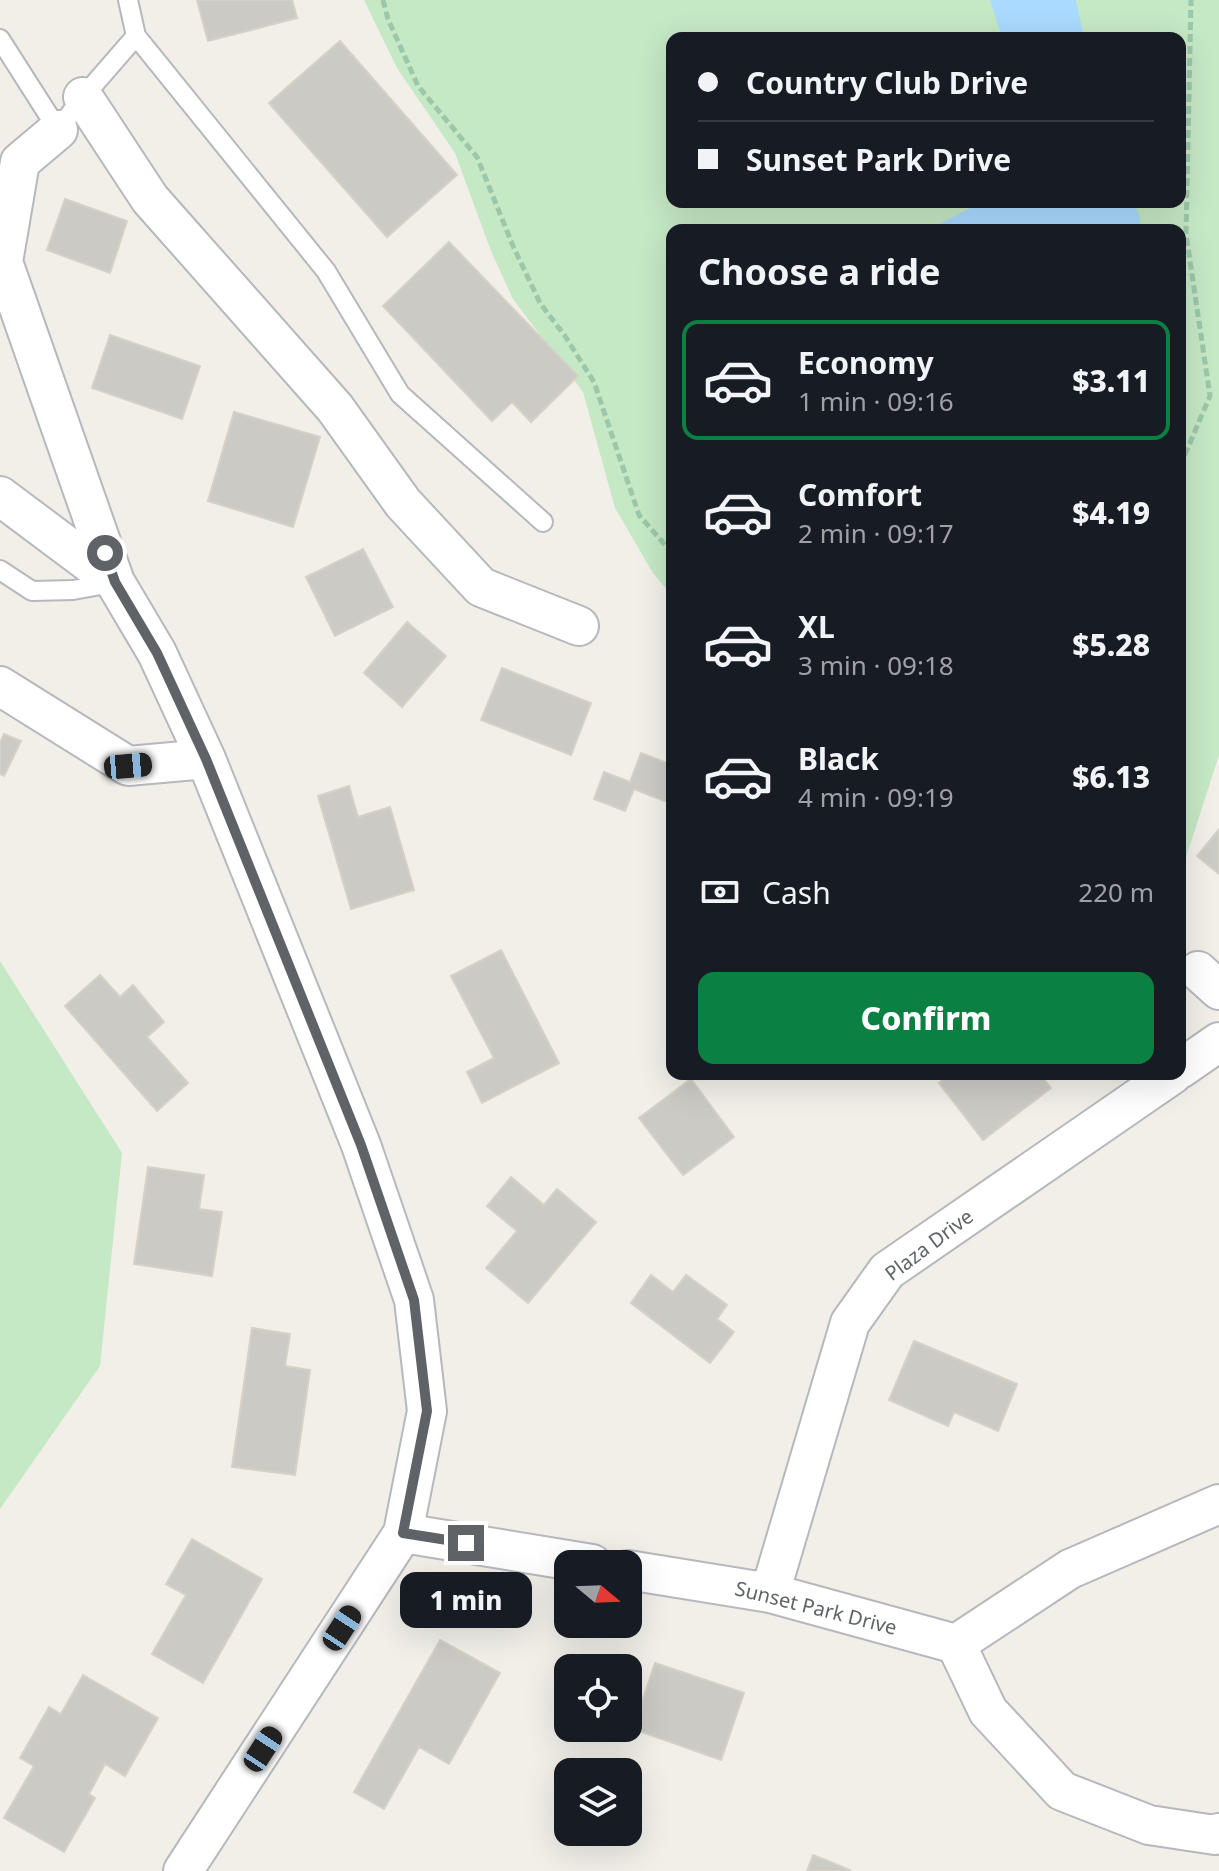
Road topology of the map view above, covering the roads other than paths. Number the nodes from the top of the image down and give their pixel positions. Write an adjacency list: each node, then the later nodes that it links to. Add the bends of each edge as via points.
1 (128, 0): 2 (lane)
2 (136, 36): 4 (lane); 7 (lane, via 326,271 400,394)
3 (0, 39): 5 (lane)
4 (83, 97): 5 (lane); 10 (street, via 150,199 335,408 403,503 481,587)
5 (58, 130): 9 (street, via 20,162 3,262)
6 (0, 496): 9 (street)
7 (543, 522)
8 (0, 570): 9 (lane, via 32,591)
9 (115, 582): 12 (street, via 157,653)
10 (579, 626)
11 (0, 686): 12 (street, via 128,766)
12 (206, 759): 17 (street, via 361,1145 414,1300 427,1411)
13 (1219, 1042): 14 (street)
14 (1186, 1065)
15 (1164, 1080): 20 (street, Plaza Drive, via 887,1271 850,1323)
16 (1219, 1504): 21 (street, via 1070,1569)
17 (403, 1533): 18 (street); 23 (street)
18 (554, 1558)
19 (642, 1572): 20 (street, Sunset Park Drive)
20 (770, 1593): 21 (street, Sunset Park Drive)
21 (956, 1644): 22 (street, via 988,1711 1062,1791 1149,1825)
22 (1218, 1842)
23 (183, 1871)

